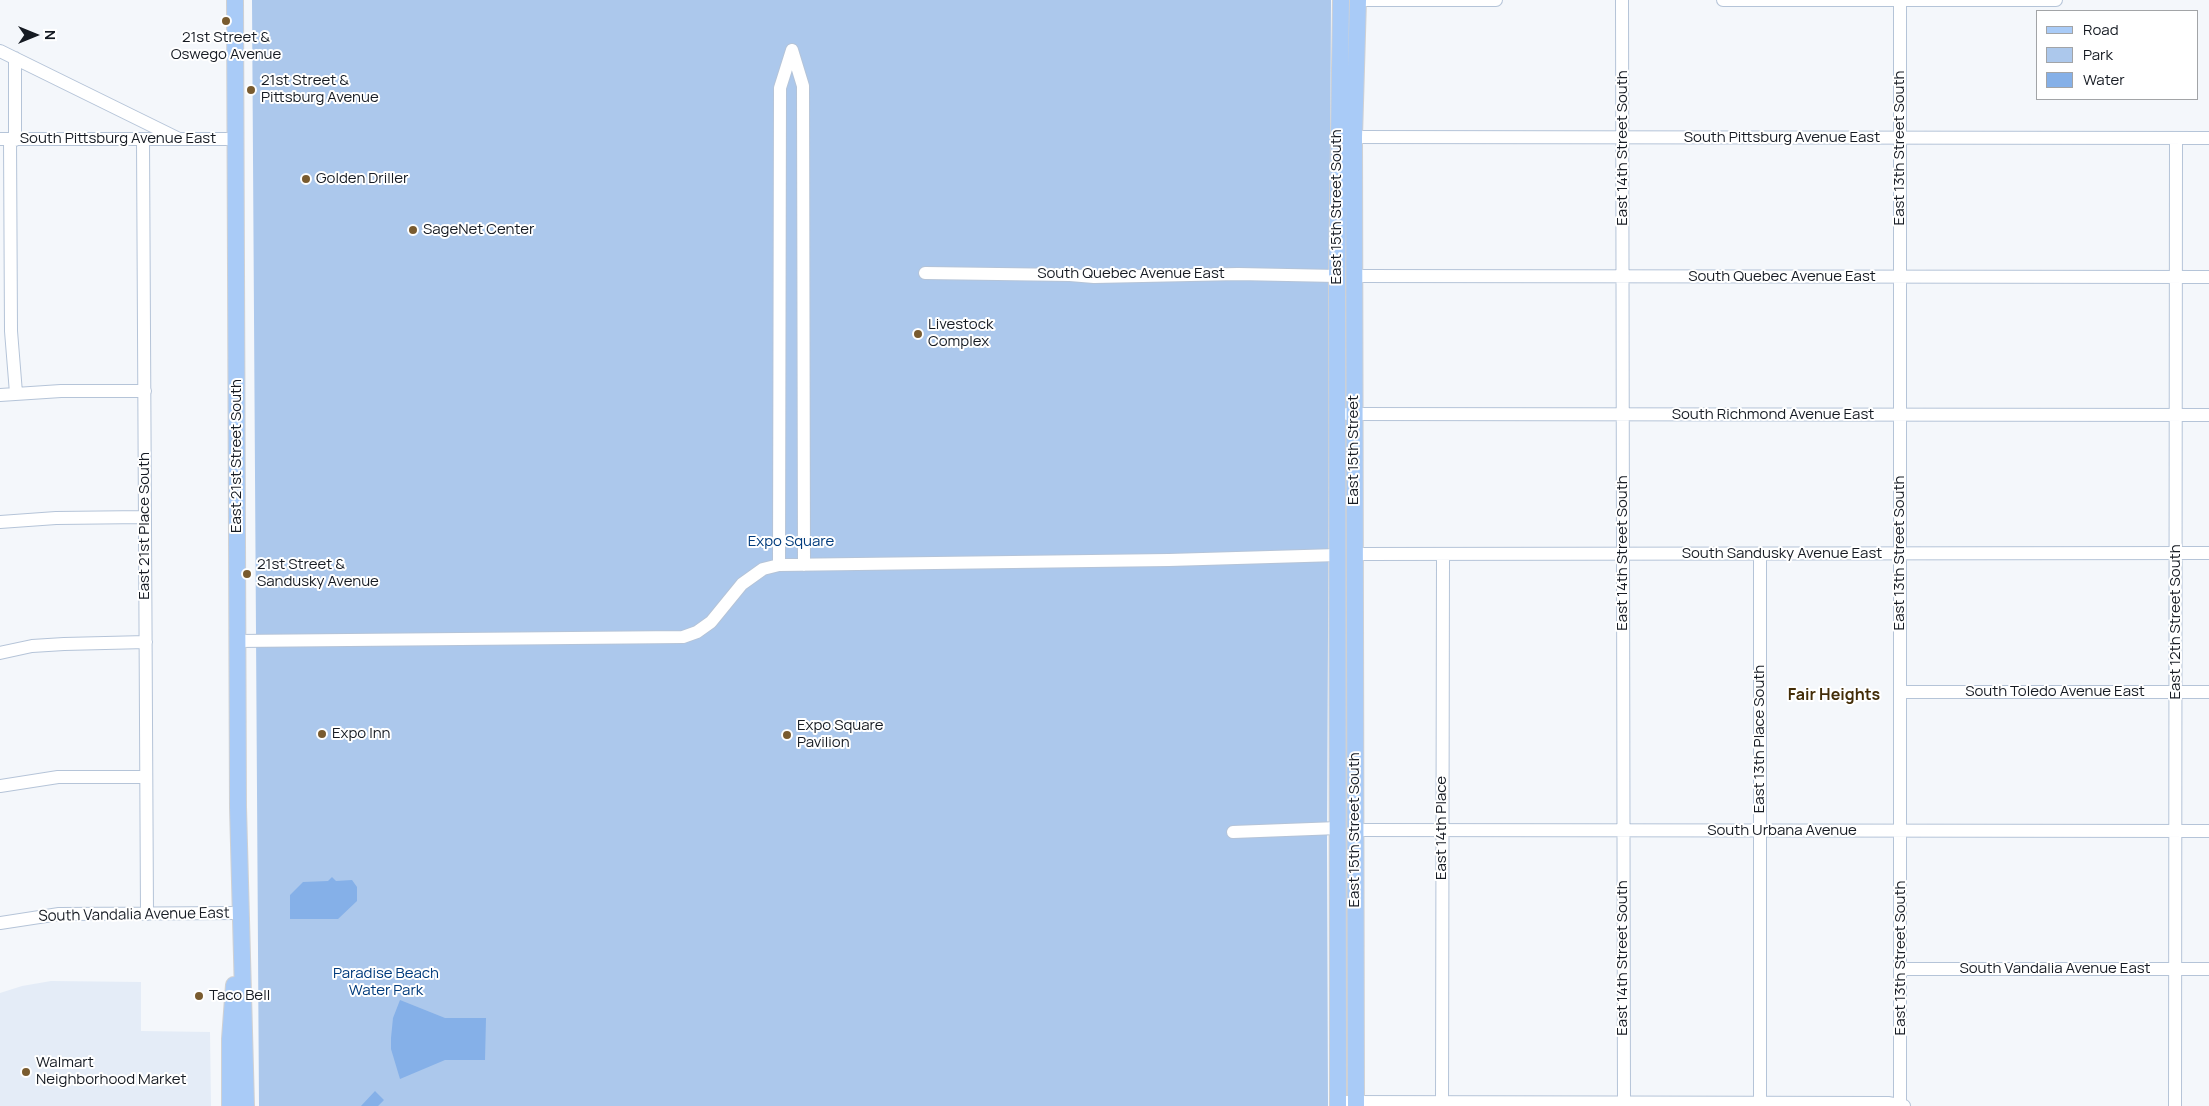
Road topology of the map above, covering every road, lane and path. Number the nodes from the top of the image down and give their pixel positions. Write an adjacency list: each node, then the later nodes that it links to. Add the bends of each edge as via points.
1 (235, 0): 12 (main road, East 21st Street South)
2 (1341, 0): 3 (main road); 11 (main road, East 15th Street South)
3 (1358, 0): 4 (street); 11 (main road, East 15th Street South)
4 (1496, 0)
5 (1622, 0): 13 (street, East 14th Street South)
6 (1723, 0): 7 (street)
7 (1900, 0): 8 (street); 14 (street, East 13th Street South)
8 (2056, 0)
9 (0, 51): 10 (street)
10 (15, 58): 17 (street); 19 (street)
11 (1346, 137): 13 (street, South Pittsburg Avenue East); 21 (main road, East 15th Street South); 22 (main road, East 15th Street South)
12 (236, 138): 19 (street, South Pittsburg Avenue East); 49 (main road, East 21st Street South)
13 (1623, 138): 14 (street, South Pittsburg Avenue East); 23 (street, East 14th Street South)
14 (1900, 138): 15 (street, South Pittsburg Avenue East); 24 (street, East 13th Street South)
15 (2176, 138): 16 (street, South Pittsburg Avenue East); 25 (street, East 12th Street South)
16 (2209, 138)
17 (8, 139): 18 (street, South Pittsburg Avenue East); 29 (street)
18 (143, 139): 19 (street, South Pittsburg Avenue East); 28 (street, East 21st Place South)
19 (181, 140)
20 (925, 273): 21 (street, South Quebec Avenue East, via 1094,277)
21 (1337, 276): 22 (main road); 31 (main road, East 15th Street South)
22 (1354, 276): 23 (street, South Quebec Avenue East); 27 (main road, East 15th Street South)
23 (1623, 277): 24 (street, South Quebec Avenue East); 32 (street, East 14th Street South)
24 (1900, 277): 25 (street, South Quebec Avenue East); 35 (street, East 13th Street South)
25 (2176, 277): 26 (street, South Quebec Avenue East); 33 (street, East 12th Street South)
26 (2209, 277)
27 (1354, 346): 31 (main road, East 15th Street)
28 (144, 391): 29 (street); 36 (street, East 21st Place South)
29 (16, 393): 30 (street)
30 (0, 395)
31 (1346, 414): 32 (street, South Richmond Avenue East); 40 (main road, East 15th Street); 45 (main road, East 15th Street)
32 (1624, 414): 35 (street, South Richmond Avenue East); 42 (street, East 14th Street South)
33 (2176, 415): 34 (street, South Richmond Avenue East); 35 (street, South Richmond Avenue East); 38 (street, East 12th Street South)
34 (2209, 415)
35 (1900, 416): 44 (street, East 13th Street South)
36 (145, 517): 37 (street); 48 (street, East 21st Place South)
37 (0, 522)
38 (2176, 553): 39 (street, South Sandusky Avenue East); 44 (street, South Sandusky Avenue East); 52 (street, East 12th Street South)
39 (2209, 553)
40 (1354, 554): 41 (street, South Sandusky Avenue East); 45 (main road); 57 (main road, East 15th Street South)
41 (1443, 554): 42 (street, South Sandusky Avenue East); 59 (street, East 14th Place)
42 (1624, 554): 43 (street, South Sandusky Avenue East); 60 (street, East 14th Street South)
43 (1760, 554): 44 (street, South Sandusky Avenue East); 61 (street, East 13th Place South)
44 (1900, 554): 51 (street, East 13th Street South)
45 (1338, 555): 46 (street); 56 (main road, East 15th Street South)
46 (804, 565): 47 (street); 47 (street, via 803,86 792,50 780,88)
47 (779, 566): 49 (street, via 763,569 742,584 711,622 683,637)
48 (146, 642): 50 (street, via 32,646); 54 (street, East 21st Place South)
49 (237, 642): 65 (main road, East 21st Street South)
50 (0, 652)
51 (1900, 692): 52 (street, South Toledo Avenue East); 58 (street, East 13th Street South)
52 (2176, 692): 53 (street, South Toledo Avenue East); 62 (street, East 12th Street South)
53 (2209, 692)
54 (146, 777): 55 (street, via 58,778); 66 (street, East 21st Place South)
55 (0, 786)
56 (1338, 828): 57 (main road); 64 (street); 73 (main road, East 15th Street South)
57 (1355, 830): 59 (street, South Urbana Avenue); 74 (main road, East 15th Street South)
58 (1900, 830): 61 (street, South Urbana Avenue); 62 (street, South Urbana Avenue); 68 (street, East 13th Street South)
59 (1442, 831): 60 (street, South Urbana Avenue); 71 (street, East 14th Place)
60 (1622, 831): 61 (street, South Urbana Avenue); 75 (street, East 14th Street South)
61 (1760, 831): 72 (street, East 13th Place South)
62 (2176, 831): 63 (street, South Urbana Avenue); 69 (street, East 12th Street South)
63 (2209, 831)
64 (1233, 832)
65 (240, 913): 66 (street, South Vandalia Avenue East); 76 (main road, East 21st Street South, via 230,1039); 77 (main road, East 21st Street South)
66 (147, 914): 67 (street, South Vandalia Avenue East, via 59,914)
67 (0, 923)
68 (1901, 969): 69 (street, South Vandalia Avenue East); 78 (street, East 13th Street South)
69 (2176, 969): 70 (street, South Vandalia Avenue East); 80 (street, East 12th Street South)
70 (2209, 969)
71 (1442, 1102): 74 (street); 75 (street)
72 (1760, 1103): 75 (street); 78 (street, via 1888,1103)
73 (1338, 1104): 74 (street)
74 (1356, 1104)
75 (1624, 1105)
76 (230, 1106)
77 (246, 1106)
78 (1900, 1106): 79 (street)
79 (1904, 1106)
80 (2176, 1106)

